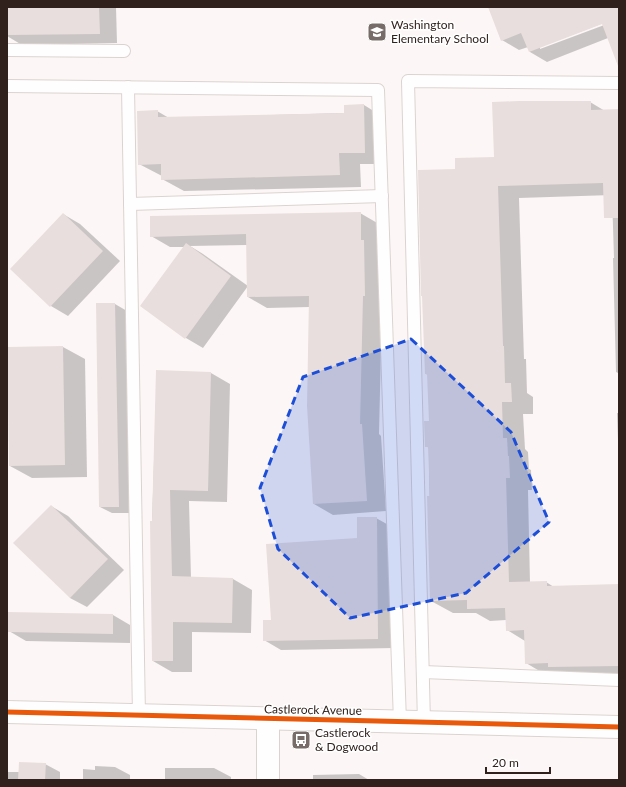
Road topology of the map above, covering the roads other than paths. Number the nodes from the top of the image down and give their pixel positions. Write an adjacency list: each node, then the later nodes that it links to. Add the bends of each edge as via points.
1 (7, 50): 2 (lane)
2 (124, 51)
3 (619, 83): 8 (lane, via 408,81)
4 (7, 86): 5 (lane)
5 (128, 87): 6 (lane, via 378,90); 7 (lane)
6 (382, 196): 7 (lane); 13 (lane)
7 (130, 204): 11 (lane)
8 (423, 672): 9 (lane); 14 (lane)
9 (619, 680)
10 (7, 712): 11 (street, Castlerock Avenue)
11 (140, 716): 12 (street, Castlerock Avenue)
12 (268, 719): 13 (street, Castlerock Avenue); 16 (street)
13 (400, 722): 14 (street, Castlerock Avenue)
14 (424, 723): 15 (street, Castlerock Avenue)
15 (619, 728)
16 (268, 780)

